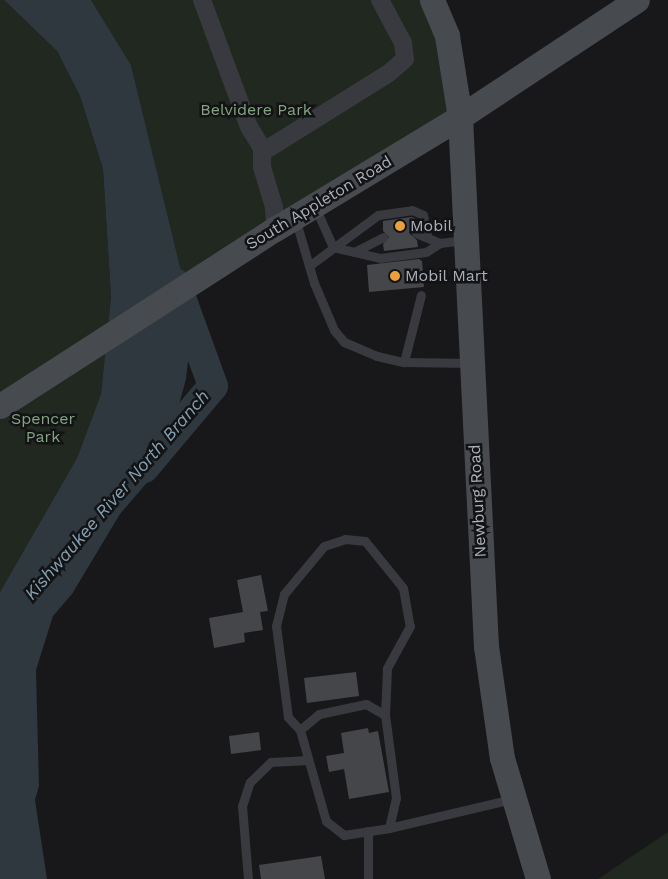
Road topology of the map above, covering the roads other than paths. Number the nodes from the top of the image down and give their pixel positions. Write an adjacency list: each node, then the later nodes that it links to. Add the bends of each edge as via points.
1 (202, 0): 6 (street, via 249,127)
2 (380, 0): 6 (street, via 403,42 406,59 269,148)
3 (432, 0): 5 (main road, Newburg Road, via 447,36)
4 (637, 0): 5 (main road, South Appleton Road)
5 (460, 117): 7 (main road, South Appleton Road); 11 (main road, Newburg Road)
6 (262, 148): 7 (street, via 262,167 274,207)
7 (295, 217): 13 (lane); 15 (lane); 19 (main road, South Appleton Road)
8 (416, 233): 9 (lane)
9 (427, 236): 12 (lane); 13 (lane, via 423,216 412,210 378,215)
10 (383, 237): 14 (lane)
11 (465, 240): 12 (lane); 18 (main road, Newburg Road)
12 (440, 243): 14 (lane, via 426,252 380,258)
13 (333, 247): 14 (lane); 15 (lane)
14 (354, 252)
15 (309, 266): 17 (lane, via 334,330 344,342 377,356)
16 (421, 295): 17 (lane)
17 (404, 362): 18 (lane)
18 (471, 363): 23 (main road, Newburg Road, via 486,646 502,758)
19 (0, 406)
20 (385, 715): 21 (lane, via 366,704 319,714); 21 (lane, via 388,668 410,626 404,588 365,541 345,539 324,546 284,594 276,626 288,717); 24 (lane, via 396,798)
21 (300, 730): 22 (lane)
22 (308, 760): 25 (lane, via 326,821 344,835); 26 (lane, via 271,762 250,782 242,806)
23 (515, 799): 24 (lane); 28 (main road, Newburg Road)
24 (389, 828): 25 (lane)
25 (368, 831): 27 (lane)
26 (248, 879)
27 (368, 879)
28 (538, 879)

